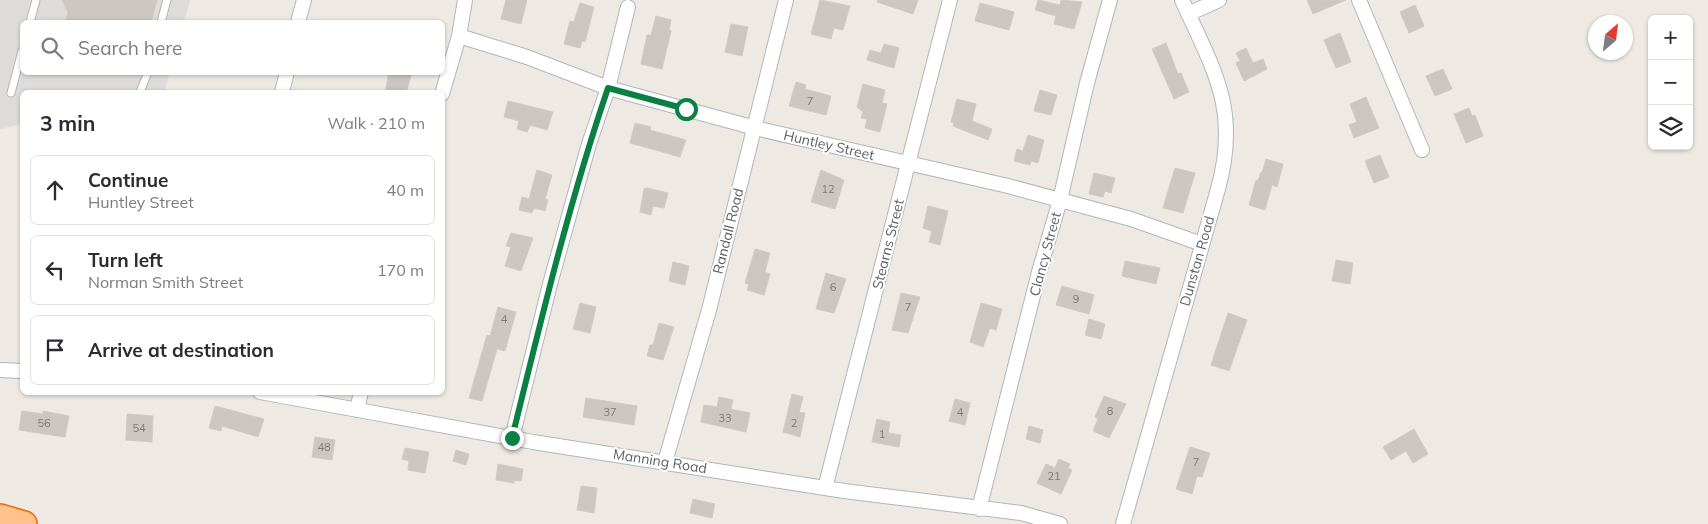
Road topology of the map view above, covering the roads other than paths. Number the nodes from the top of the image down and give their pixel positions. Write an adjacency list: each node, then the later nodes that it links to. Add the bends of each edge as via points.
1 (36, 0): 13 (lane)
2 (167, 0): 14 (lane)
3 (304, 0): 15 (street)
4 (465, 0): 16 (street)
5 (786, 0): 25 (street, Randall Road)
6 (950, 0): 27 (street, Stearns Street)
7 (1110, 0): 28 (street, Clancy Street)
8 (1182, 0): 12 (street, Dunstan Road)
9 (1219, 0): 12 (street)
10 (1359, 0): 26 (street)
11 (628, 7): 20 (street)
12 (1188, 14): 29 (street, Dunstan Road, via 1218,83 1226,119 1224,169)
13 (31, 20)
14 (162, 20)
15 (299, 20)
16 (459, 36): 20 (street, Huntley Street, via 527,57); 23 (street)
17 (20, 59): 24 (lane)
18 (147, 75): 21 (lane)
19 (285, 75): 22 (street)
20 (608, 88): 25 (street, Huntley Street); 35 (street, via 550,284)
21 (141, 90)
22 (282, 90)
23 (443, 90)
24 (11, 93)
25 (754, 127): 27 (street, Huntley Street); 36 (street, Randall Road, via 709,310)
26 (1422, 150)
27 (908, 163): 28 (street, Huntley Street); 37 (street, Stearns Street)
28 (1060, 200): 29 (street, Huntley Street, via 1132,219); 38 (street, Clancy Street)
29 (1202, 244): 42 (street, Dunstan Road)
30 (0, 370): 31 (street)
31 (20, 371)
32 (276, 395): 34 (street, Manning Road)
33 (360, 395): 34 (street)
34 (357, 410): 35 (street, Manning Road)
35 (512, 438): 36 (street, Manning Road)
36 (665, 462): 37 (street, Manning Road)
37 (825, 488): 38 (street, Manning Road)
38 (979, 509): 41 (street, Manning Road, via 1021,513)
39 (0, 517): 40 (highway)
40 (24, 524)
41 (1060, 524)
42 (1123, 524)

